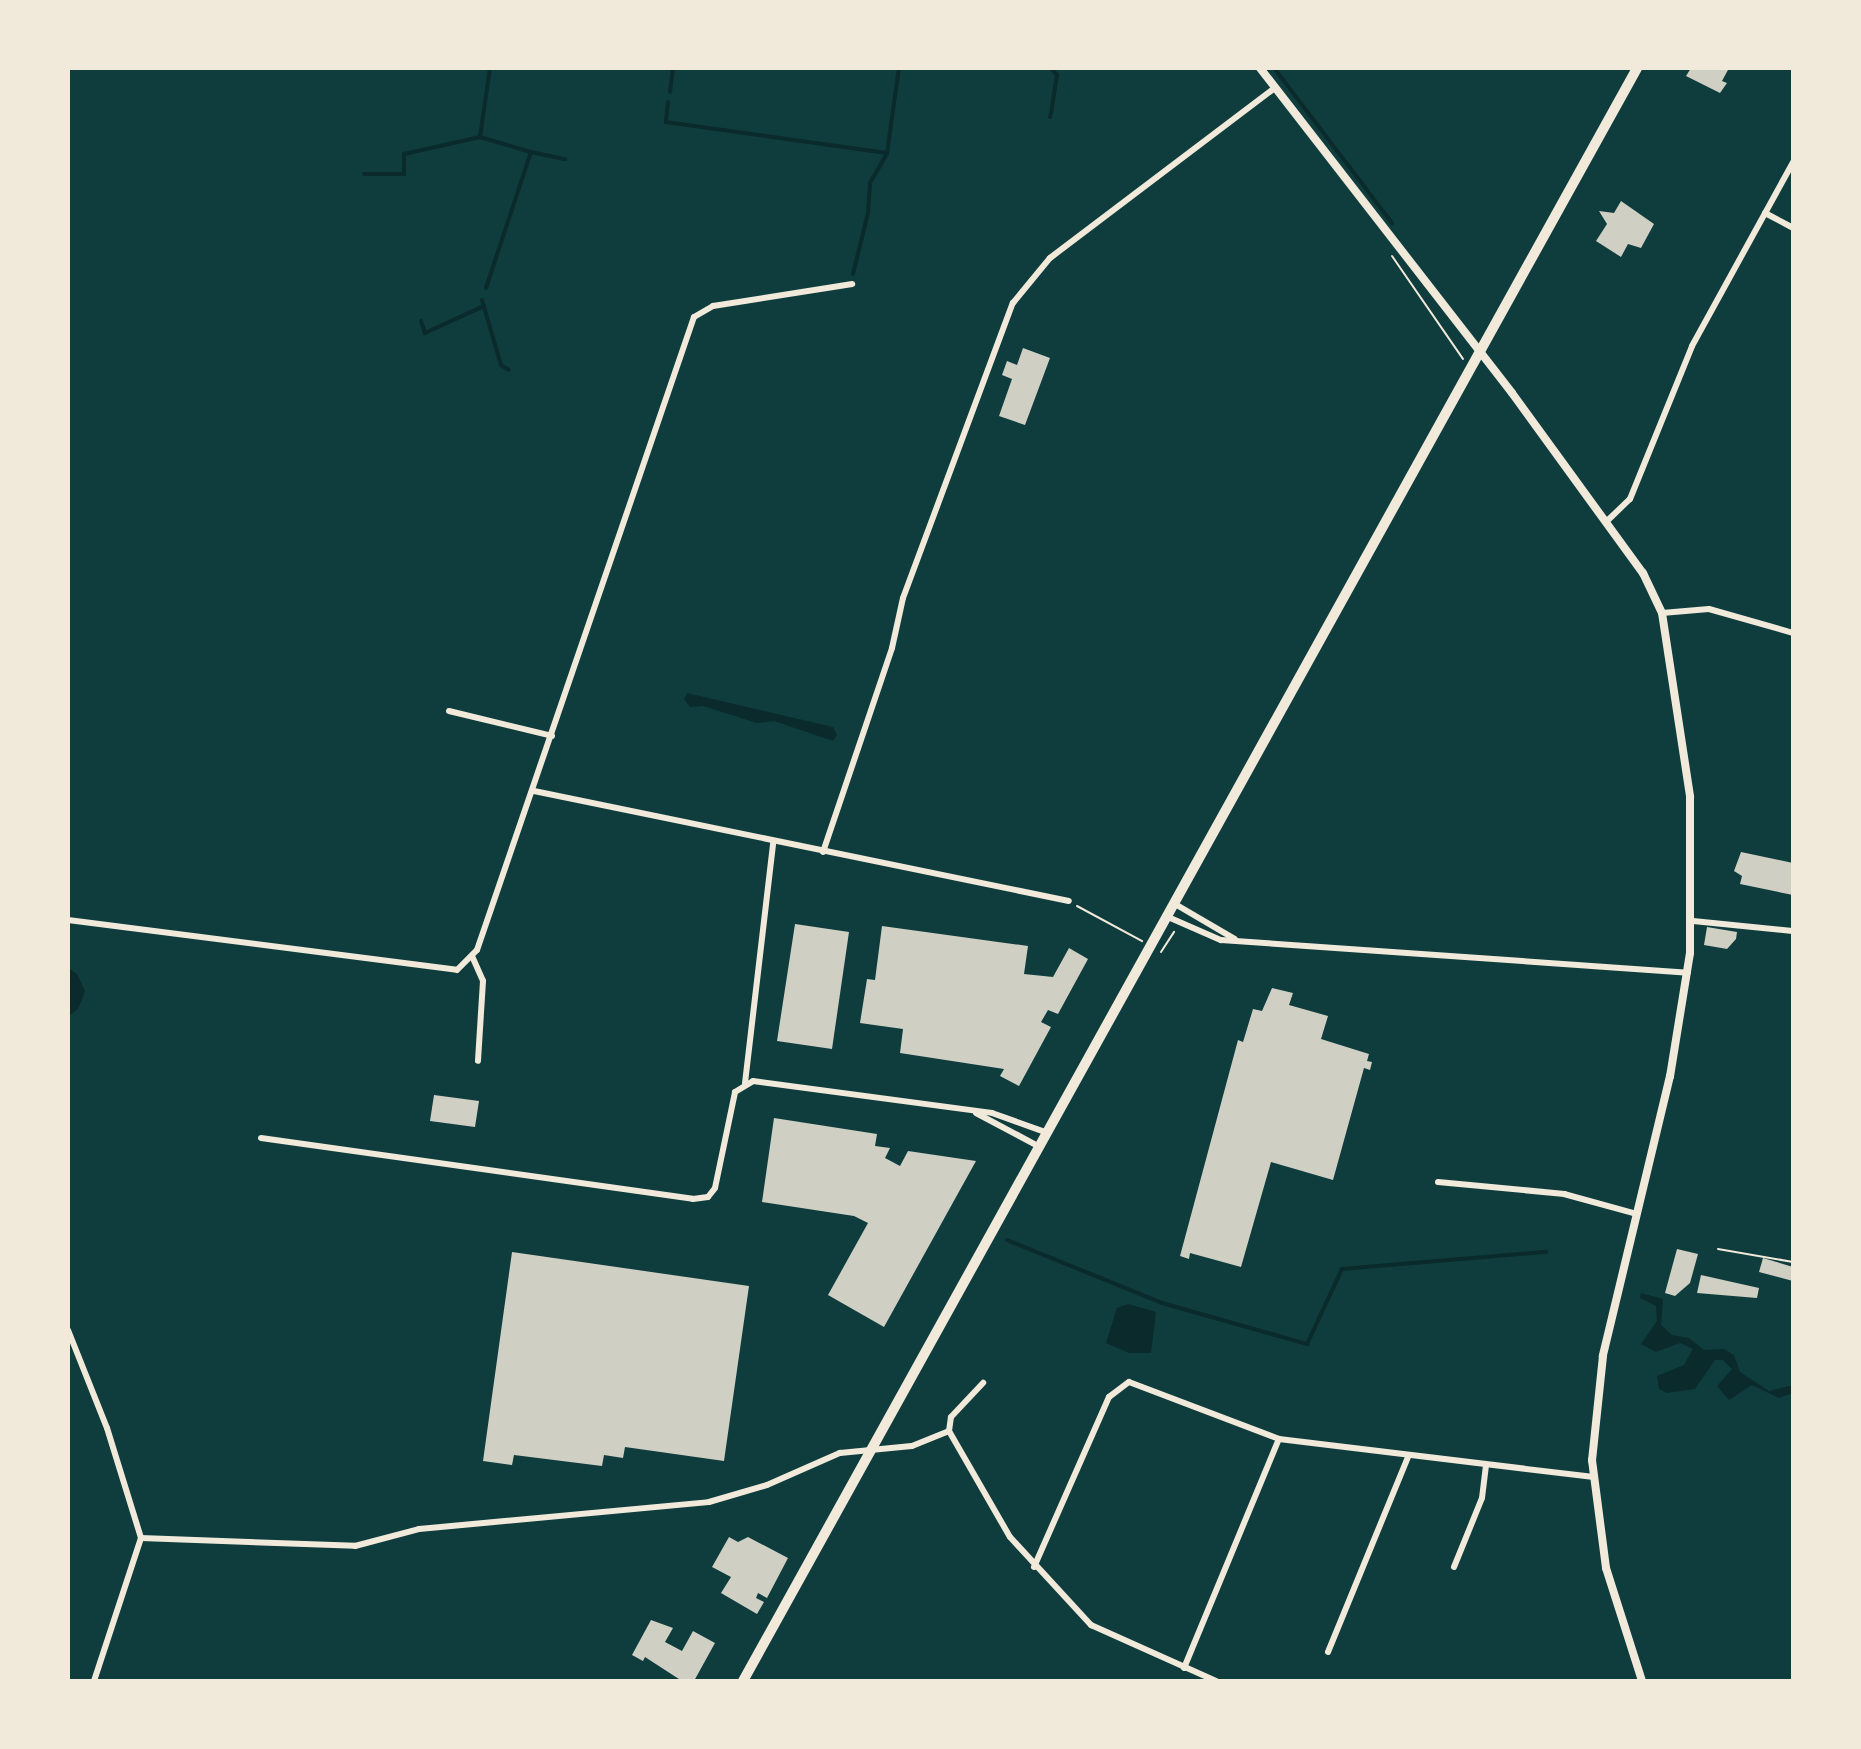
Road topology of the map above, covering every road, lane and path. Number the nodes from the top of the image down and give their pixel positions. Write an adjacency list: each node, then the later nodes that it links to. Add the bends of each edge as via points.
1 (1260, 68): 3 (street)
2 (1637, 68): 8 (main road)
3 (1275, 88): 8 (street); 16 (street, via 1050,258 1013,303 903,598 892,648)
4 (1793, 162): 5 (street)
5 (1765, 213): 6 (street); 9 (street, via 1692,346 1630,499)
6 (1793, 228)
7 (852, 284): 13 (street, via 713,306 694,317)
8 (1481, 353): 9 (street); 18 (main road)
9 (1606, 522): 10 (street, via 1649,583)
10 (1662, 613): 11 (street, via 1709,609); 21 (street, via 1689,785)
11 (1793, 633)
12 (449, 711): 13 (street)
13 (552, 736): 14 (street)
14 (534, 791): 15 (street); 27 (street)
15 (773, 843): 16 (street); 30 (street)
16 (823, 852): 17 (street)
17 (1069, 901): 25 (path)
18 (1175, 904): 19 (main road); 24 (street)
19 (1168, 917): 22 (street); 32 (main road)
20 (68, 920): 27 (street, via 457,970)
21 (1693, 921): 23 (street); 28 (street)
22 (1180, 922): 24 (street, via 1221,940); 26 (path)
23 (1793, 931)
24 (1235, 939): 28 (street)
25 (1141, 941)
26 (1163, 953)
27 (472, 956): 29 (street, via 483,981)
28 (1688, 973): 36 (street)
29 (478, 1061)
30 (745, 1083): 31 (street, via 762,1080); 33 (street, via 730,1104 715,1188 708,1197 693,1199)
31 (973, 1112): 32 (street, via 992,1113); 34 (street)
32 (1048, 1133): 34 (main road)
33 (261, 1138)
34 (1040, 1147): 43 (main road)
35 (1438, 1182): 36 (street, via 1564,1194)
36 (1637, 1214): 46 (street, via 1603,1356)
37 (1718, 1249): 38 (path)
38 (1793, 1262)
39 (68, 1330): 47 (street, via 107,1428)
40 (983, 1383): 41 (street, via 951,1417)
41 (949, 1431): 43 (street, via 912,1446); 48 (street, via 1010,1537)
42 (1279, 1439): 44 (street); 48 (street, via 1144,1385 1118,1386); 51 (street)
43 (873, 1447): 47 (street, via 840,1453 767,1485 709,1502 419,1529 355,1546); 53 (main road)
44 (1408, 1457): 45 (street); 50 (street)
45 (1486, 1467): 46 (street); 49 (street, via 1482,1498)
46 (1592, 1477): 55 (street, via 1606,1568)
47 (141, 1538): 52 (street)
48 (1034, 1567): 51 (street, via 1098,1630)
49 (1454, 1567)
50 (1328, 1652)
51 (1184, 1668): 54 (street)
52 (94, 1681)
53 (743, 1681)
54 (1216, 1681)
55 (1642, 1681)

